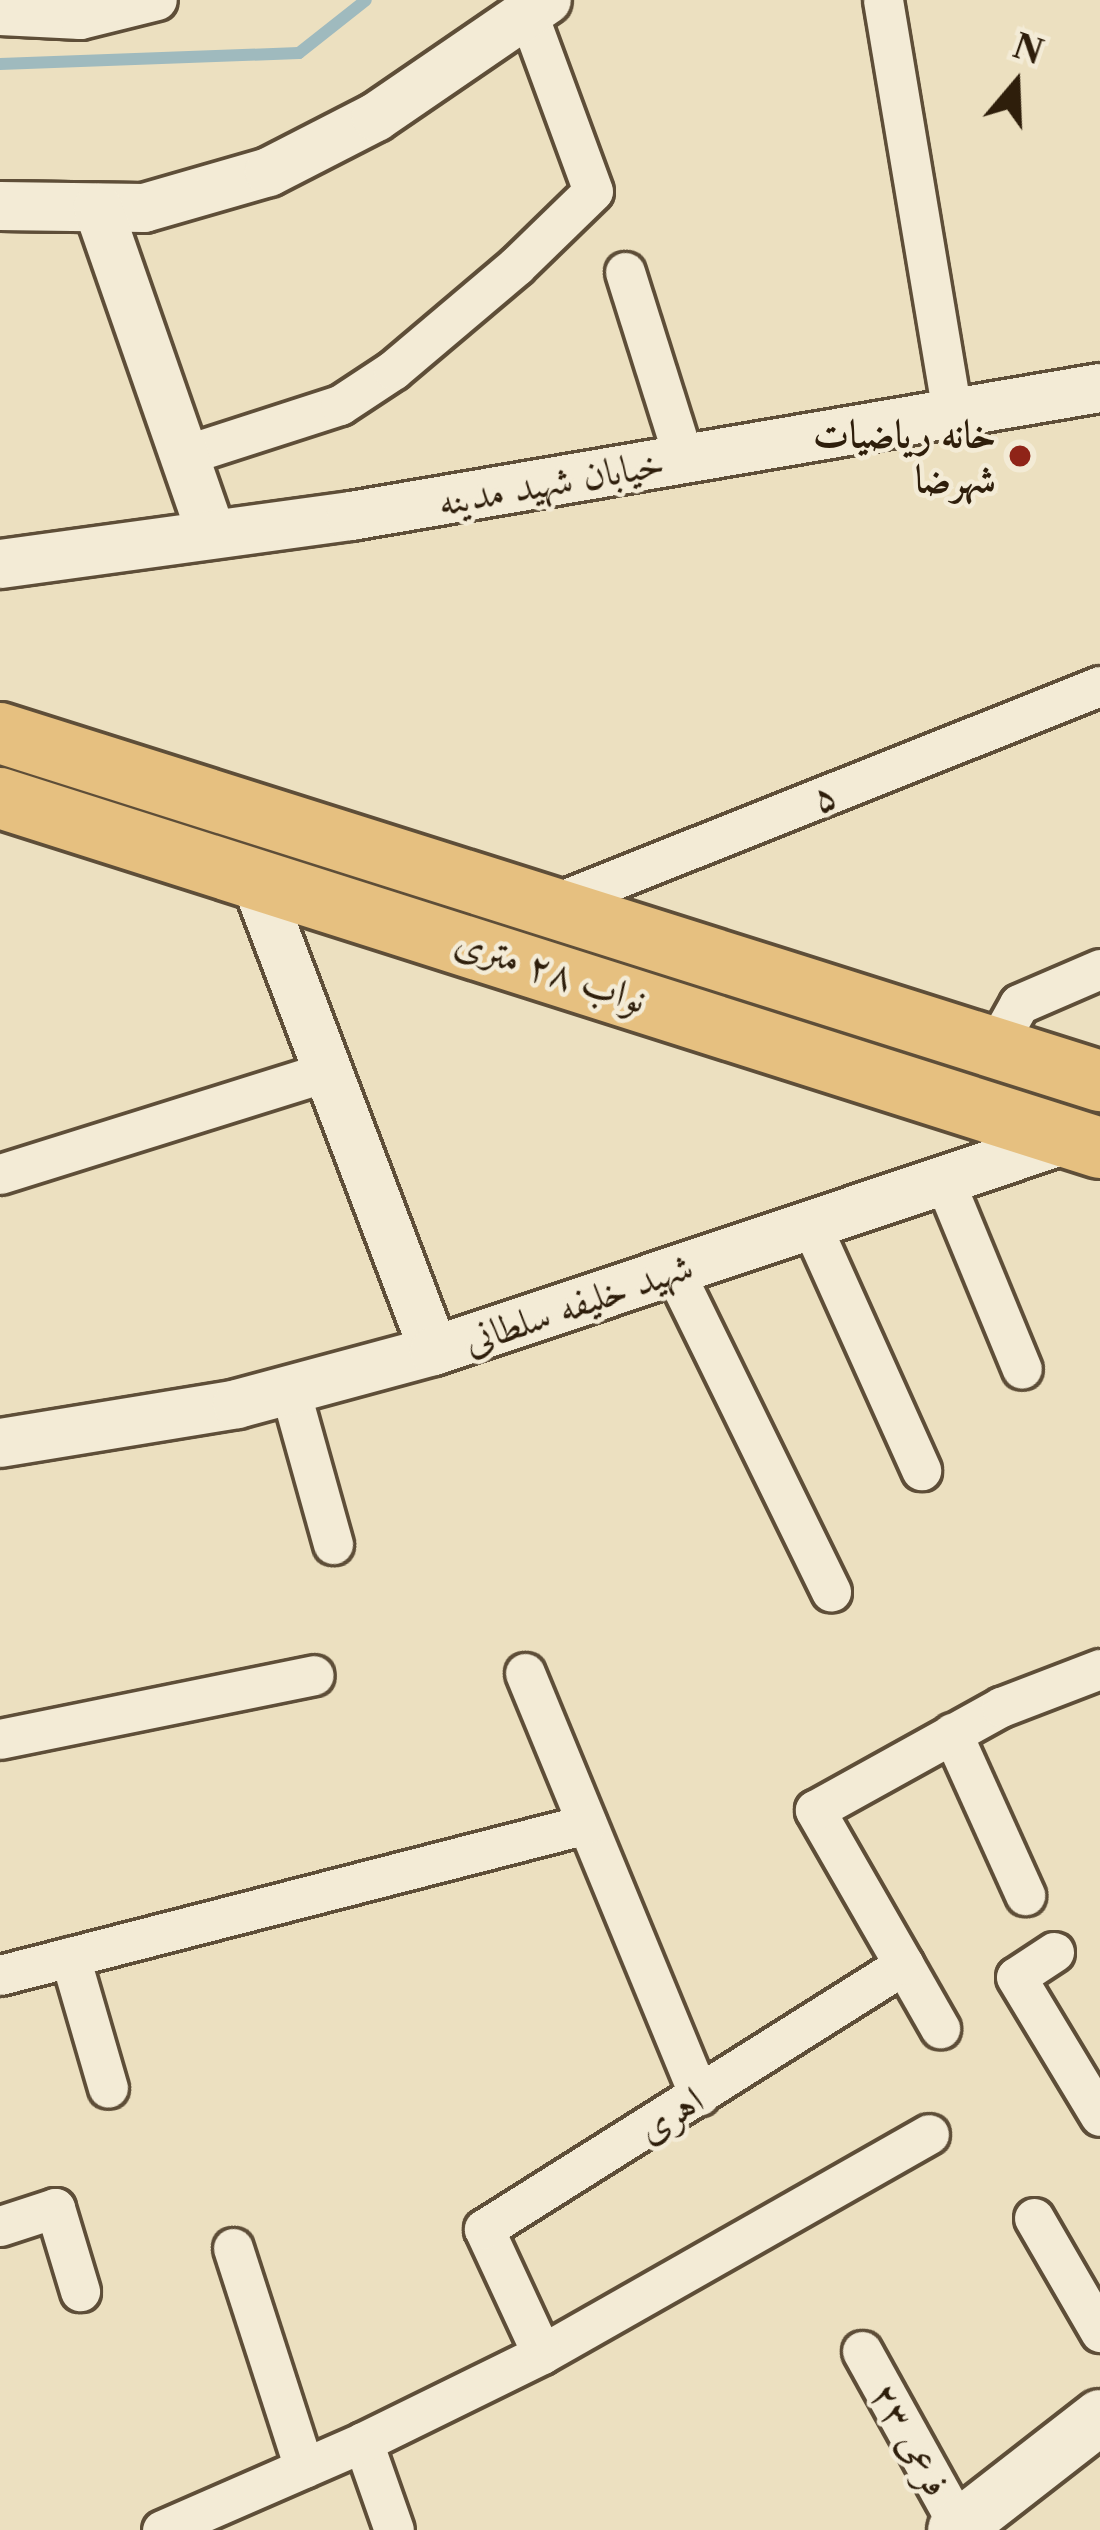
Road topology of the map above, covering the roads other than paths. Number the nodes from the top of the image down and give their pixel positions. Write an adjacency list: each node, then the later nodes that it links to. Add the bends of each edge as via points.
1 (158, 0): 4 (street, via 80,19)
2 (883, 0): 9 (street)
3 (538, 7): 6 (street, via 376,117 268,172 144,208); 10 (street, via 593,190 499,281 340,405)
4 (0, 15)
5 (0, 206): 6 (street)
6 (98, 208): 10 (street)
7 (625, 272): 11 (street)
8 (1100, 388): 9 (street, خیابان شهید مدینه)
9 (952, 412): 11 (street, خیابان شهید مدینه)
10 (184, 455): 12 (street)
11 (684, 459): 12 (street, خیابان شهید مدینه)
12 (211, 533): 13 (street, خیابان شهید مدینه)
13 (0, 564)
14 (1100, 686): 18 (street, ۵)
15 (0, 733): 18 (main road, نواب ۲۸ متری)
16 (0, 798): 17 (main road, نواب ۲۸ متری)
17 (253, 874): 21 (street, شهید خلیفه سلطانی); 23 (main road, نواب ۲۸ متری)
18 (548, 906): 20 (main road, نواب ۲۸ متری)
19 (1100, 969): 20 (street, via 1019,1004)
20 (994, 1047): 22 (main road, نواب ۲۸ متری)
21 (328, 1070): 24 (street); 28 (street, شهید خلیفه سلطانی)
22 (1100, 1081)
23 (1085, 1143): 25 (street, شهید خلیفه سلطانی)
24 (0, 1174)
25 (944, 1180): 26 (street, شهید خلیفه سلطانی); 29 (street)
26 (811, 1225): 27 (street, شهید خلیفه سلطانی); 32 (street)
27 (674, 1271): 28 (street, شهید خلیفه سلطانی); 34 (street)
28 (434, 1352): 30 (street)
29 (1022, 1369)
30 (290, 1390): 31 (street); 33 (street)
31 (0, 1443)
32 (921, 1470)
33 (333, 1544)
34 (831, 1592)
35 (1100, 1669): 38 (street)
36 (525, 1673): 40 (street)
37 (314, 1675): 39 (street)
38 (952, 1733): 41 (street); 44 (street, via 815,1810)
39 (0, 1739)
40 (587, 1824): 43 (street); 48 (street)
41 (1025, 1895)
42 (1054, 1952): 49 (street, via 1016,1977)
43 (70, 1957): 45 (street); 47 (street)
44 (904, 1965): 46 (street); 48 (street, اهری)
45 (0, 1975)
46 (940, 2028)
47 (107, 2088)
48 (699, 2096): 57 (street, اهری, via 484,2229)
49 (1100, 2116)
50 (929, 2134): 57 (street)
51 (1034, 2218): 55 (street)
52 (0, 2226): 54 (street, via 55,2208)
53 (232, 2248): 60 (street)
54 (80, 2291)
55 (1100, 2332)
56 (862, 2351): 61 (street, فرعی ۲۳)
57 (542, 2354): 59 (street)
58 (1100, 2417): 61 (main road)
59 (362, 2442): 60 (street); 63 (street)
60 (304, 2468): 62 (street)
61 (957, 2528)
62 (162, 2530)
63 (394, 2530)

